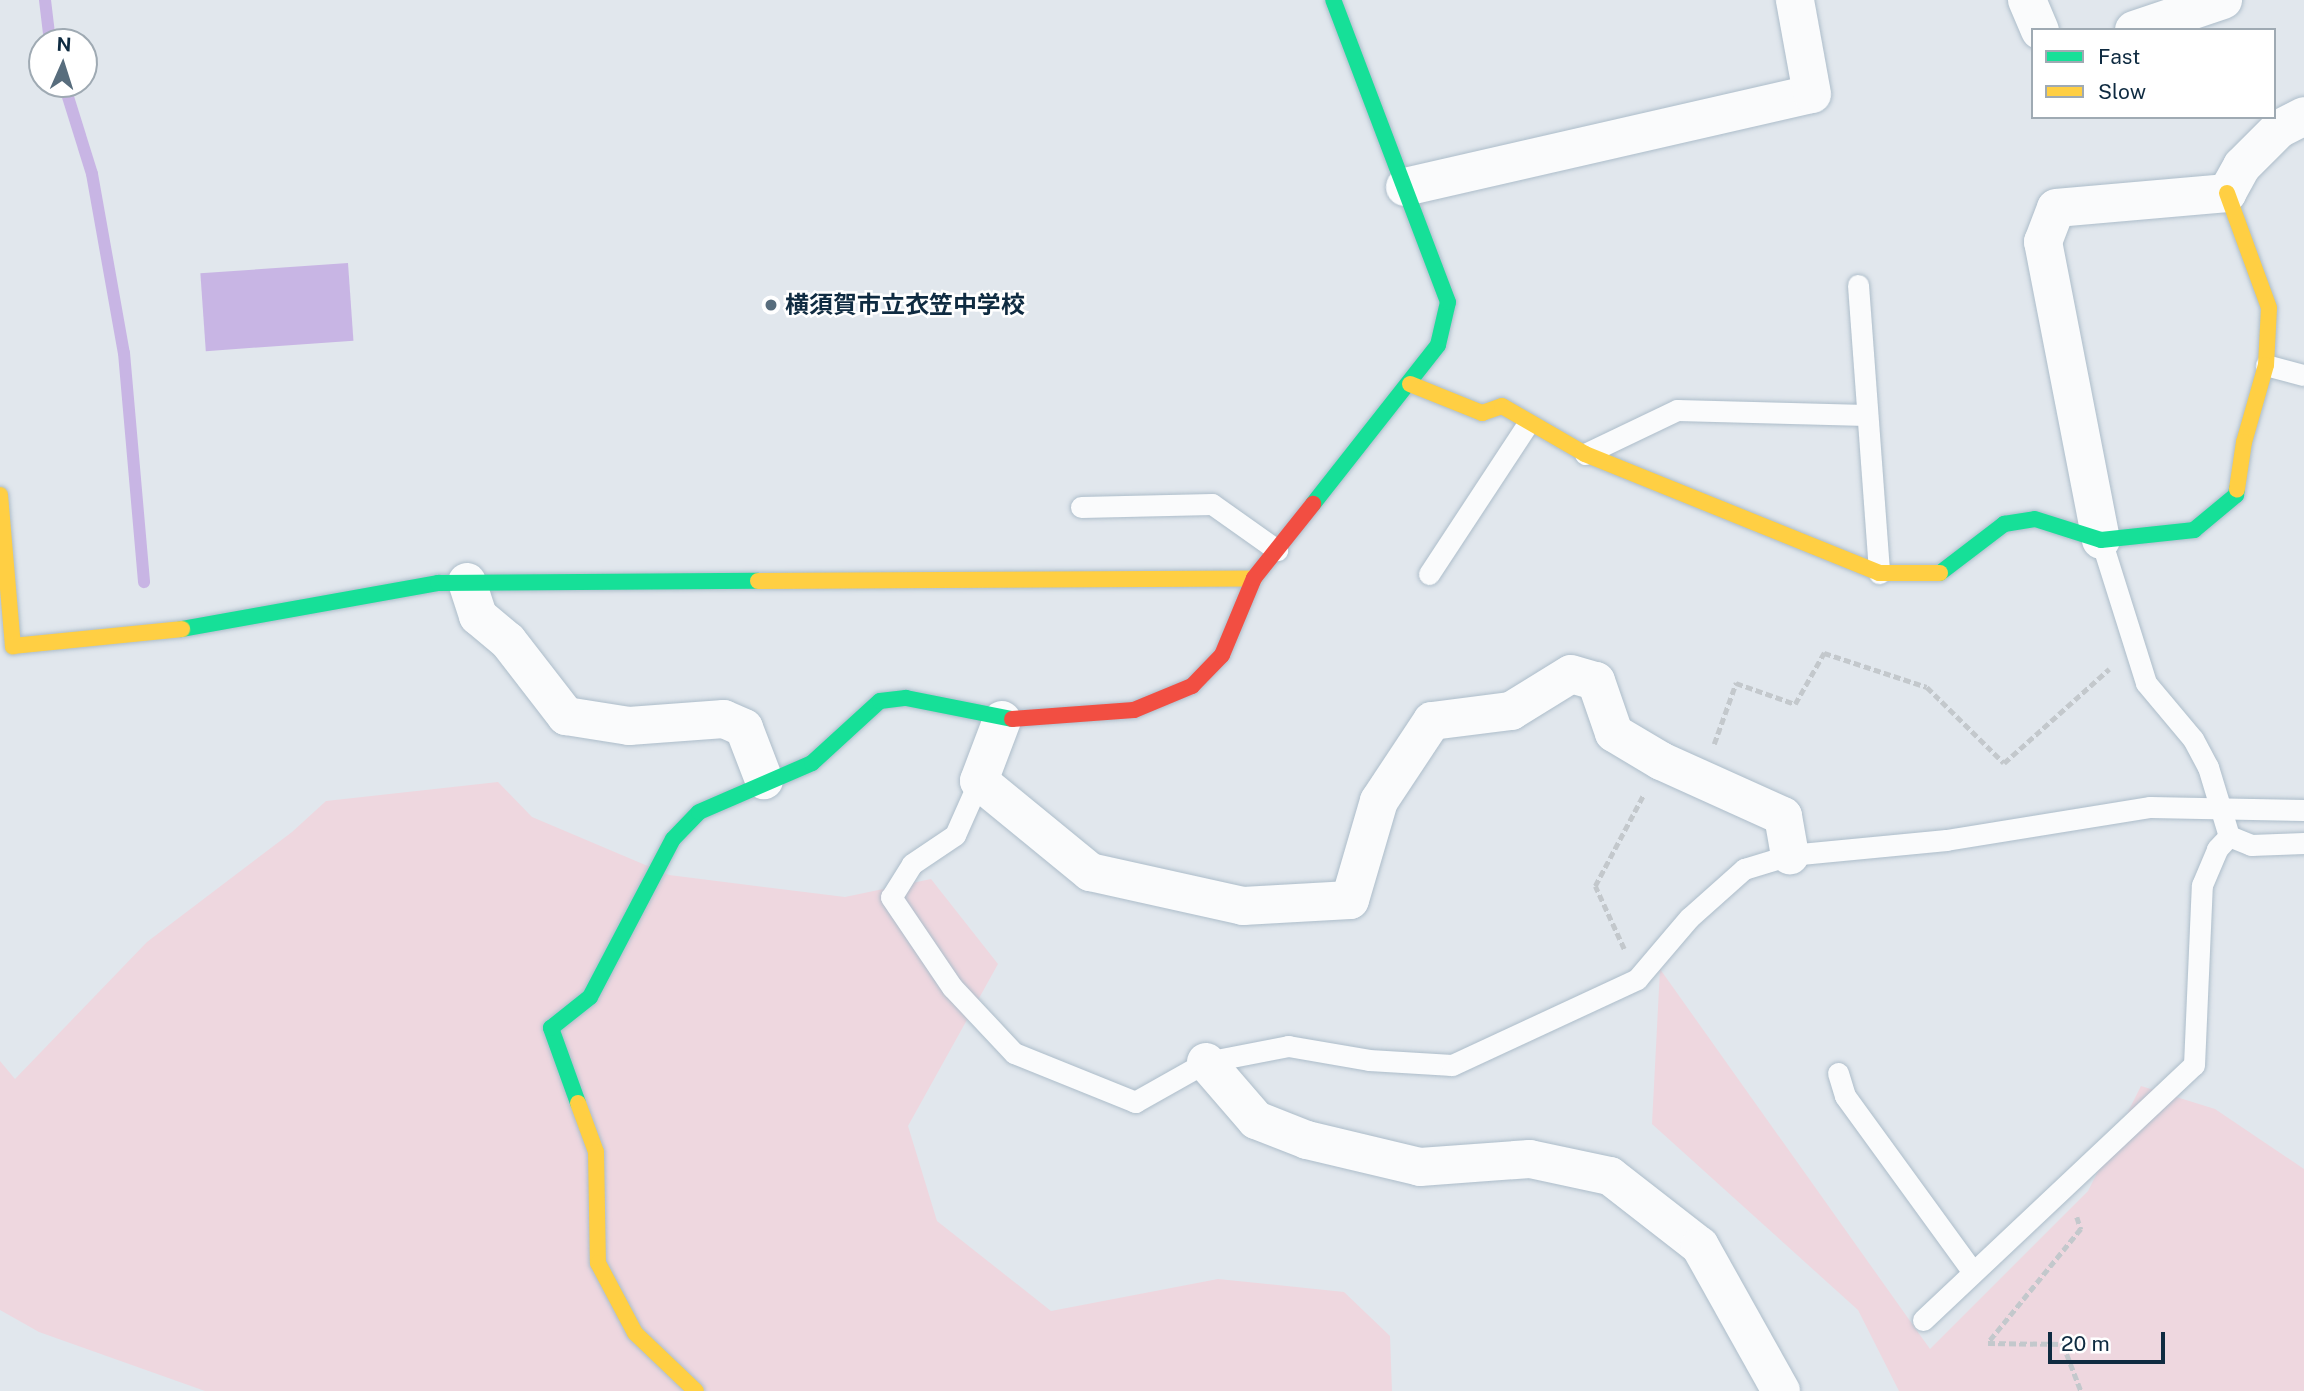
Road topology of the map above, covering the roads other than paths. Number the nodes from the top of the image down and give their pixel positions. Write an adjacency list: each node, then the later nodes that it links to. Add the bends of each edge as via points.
1 (1333, 0): 8 (street)
2 (1794, 0): 8 (street, via 1812,94)
3 (2027, 0): 5 (street)
4 (2223, 0): 6 (street)
5 (2039, 28)
6 (2140, 28)
7 (2304, 116): 9 (street, via 2279,129 2251,157)
8 (1405, 187): 13 (street, via 1448,302 1438,345)
9 (2227, 193): 11 (street, via 2269,308); 19 (street, via 2056,208 2043,242)
10 (1858, 285): 14 (lane)
11 (2266, 365): 12 (lane); 19 (street, via 2244,442 2236,495 2194,530)
12 (2304, 375)
13 (1410, 384): 15 (street, via 1482,413 1502,406); 20 (street)
14 (1866, 415): 16 (lane, via 1677,410); 21 (lane)
15 (1527, 425): 16 (street); 22 (lane)
16 (1585, 454): 21 (street)
17 (0, 495): 25 (street)
18 (1081, 507): 20 (lane, via 1212,504)
19 (2101, 540): 21 (street, via 2035,519 2004,523 1938,575); 29 (lane, via 2146,683 2193,739 2208,766)
20 (1277, 550): 23 (street)
21 (1879, 573)
22 (1429, 574)
23 (1254, 578): 24 (street); 26 (street, via 1222,655 1192,686 1134,710)
24 (467, 582): 25 (street, via 438,583 217,625 55,645); 27 (street, via 478,616 508,641 566,716 629,726 724,719 744,728)
25 (6, 645)
26 (1002, 720): 27 (street, via 906,698 880,701 812,763); 28 (street)
27 (764, 780): 38 (street, via 699,813 673,839 590,996 551,1028 596,1152 598,1263 635,1333)
28 (979, 781): 33 (street, via 1090,872 1243,906 1350,900 1378,801 1432,721 1511,711 1571,674 1596,681 1614,733 1661,761 1783,816); 34 (lane, via 955,835 912,864 891,897 952,987 1014,1054 1135,1102)
29 (2218, 805): 30 (lane); 31 (lane); 33 (lane, via 2150,807 1945,841)
30 (2304, 810)
31 (2229, 836): 32 (lane, via 2251,845); 36 (lane, via 2217,849 2202,885 2194,1065)
32 (2304, 843)
33 (1790, 855): 34 (lane, via 1744,869 1689,918 1637,979 1452,1065 1369,1060 1288,1046)
34 (1206, 1062): 39 (street, via 1255,1120 1307,1140 1420,1167 1531,1159 1610,1176 1700,1247)
35 (1838, 1073): 36 (lane, via 1845,1096)
36 (1972, 1270): 37 (lane)
37 (1923, 1320)
38 (696, 1391)
39 (1781, 1391)

